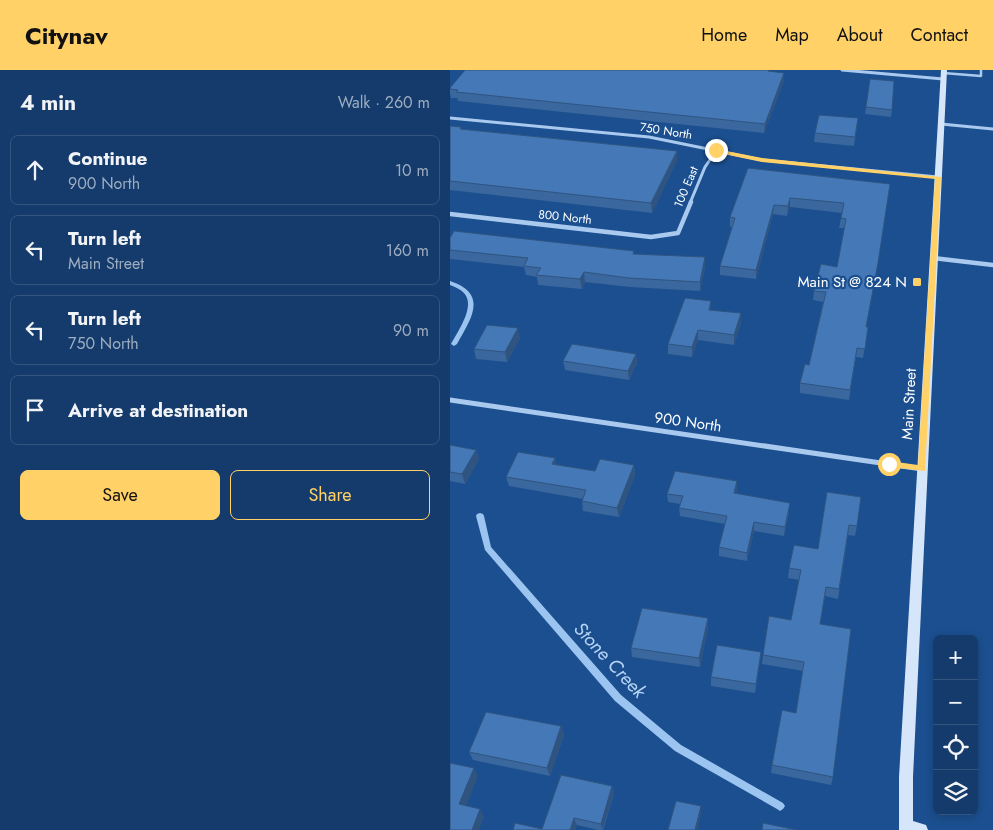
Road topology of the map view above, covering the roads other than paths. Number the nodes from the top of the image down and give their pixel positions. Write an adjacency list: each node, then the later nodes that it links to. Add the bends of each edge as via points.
1 (842, 70): 3 (street)
2 (981, 70): 3 (lane, via 981,76)
3 (943, 74): 5 (main road, Main Street)
4 (450, 118): 7 (street, 750 North, via 649,137)
5 (941, 124): 6 (street); 8 (main road, Main Street)
6 (993, 129)
7 (716, 150): 8 (street, 750 North, via 762,160); 10 (street, 100 East, via 705,167)
8 (938, 177): 11 (main road, Main Street)
9 (450, 214): 10 (street, 800 North, via 651,237)
10 (678, 233)
11 (933, 258): 12 (street); 14 (main road, Main Street)
12 (993, 265)
13 (450, 400): 14 (street, 900 North)
14 (922, 469): 15 (main road, Main Street)
15 (906, 828): 16 (main road)
16 (921, 830)

